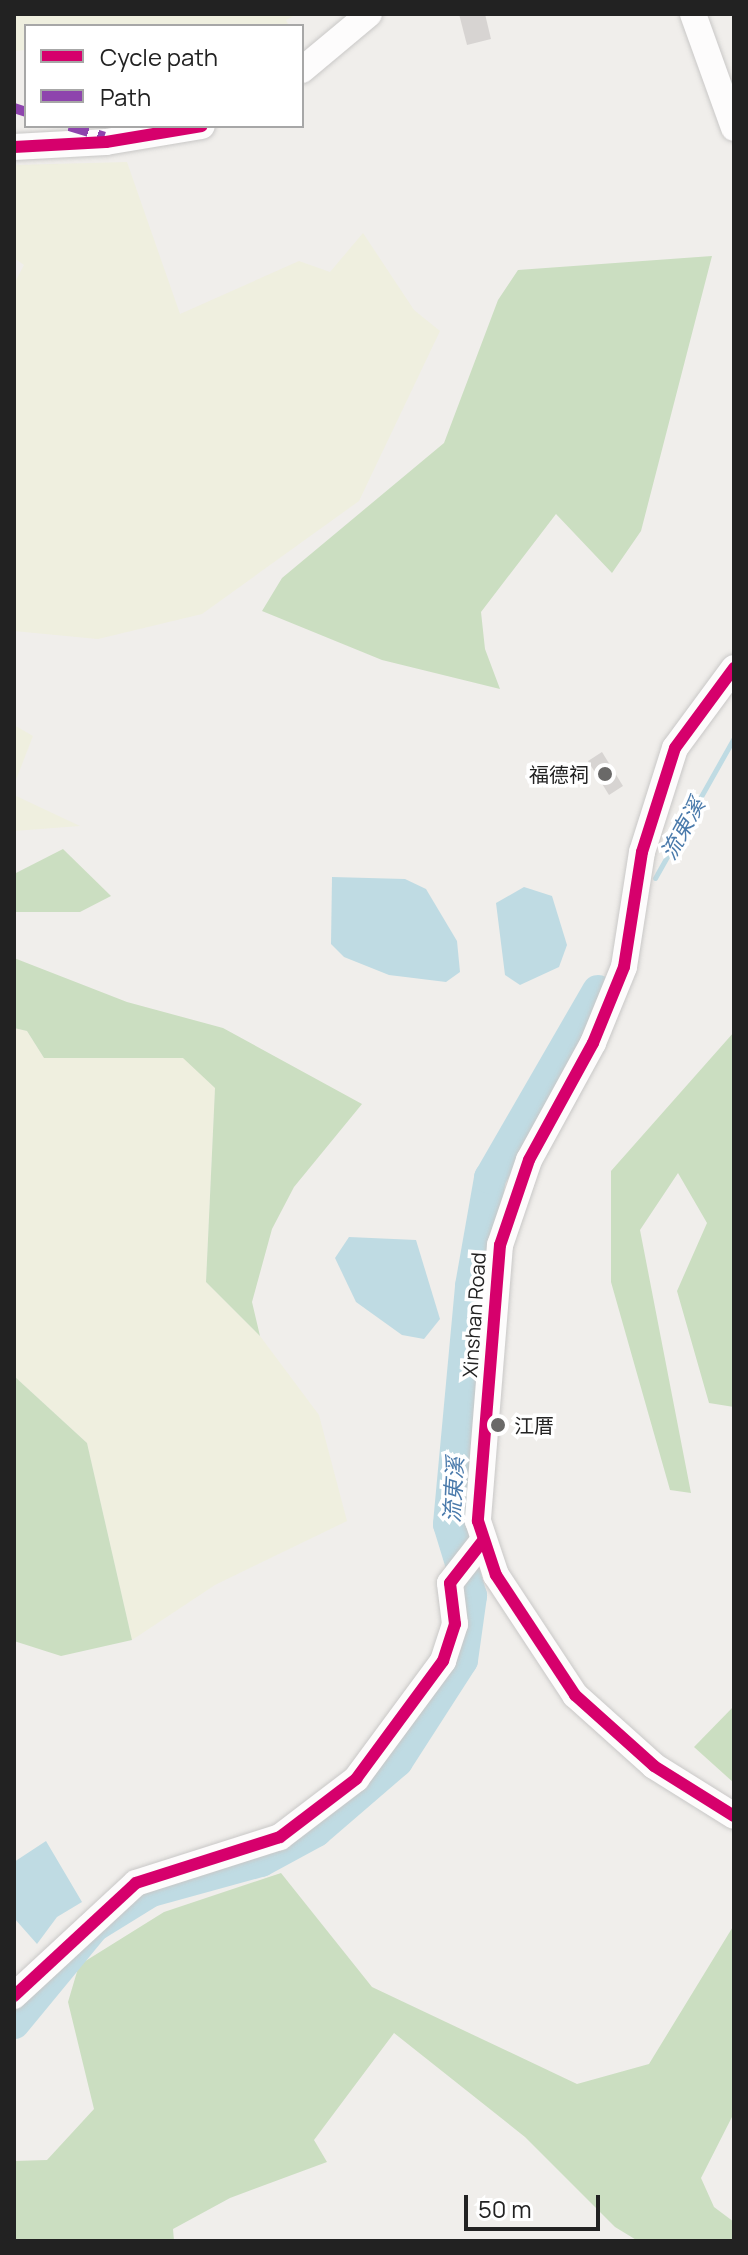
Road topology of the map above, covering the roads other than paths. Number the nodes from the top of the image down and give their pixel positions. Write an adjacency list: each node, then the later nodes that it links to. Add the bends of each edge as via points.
1 (369, 14): 3 (street)
2 (693, 14): 5 (street)
3 (304, 68)
4 (190, 128): 6 (street, via 106,142)
5 (734, 128)
6 (14, 147)
7 (734, 668): 8 (street, Xinshan Road, via 675,748 642,852 624,967 593,1043 529,1160 500,1245 478,1521)
8 (469, 1554): 9 (street, Xinshan Road, via 512,1603 575,1695 654,1766); 10 (street, via 443,1661 356,1779 280,1837 136,1883)
9 (734, 1816)
10 (18, 1981)

